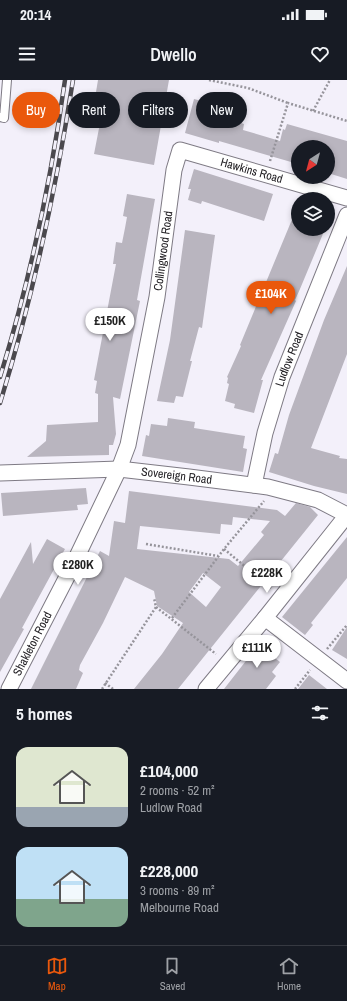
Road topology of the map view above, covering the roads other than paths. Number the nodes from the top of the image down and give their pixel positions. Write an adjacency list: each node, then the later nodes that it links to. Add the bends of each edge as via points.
1 (7, 80): 2 (lane, via 4,118)
2 (0, 117)
3 (180, 150): 4 (street, Hawkins Road); 6 (street, Collingwood Road, via 174,170 157,297 138,400 128,445)
4 (347, 198)
5 (347, 215): 8 (street, Ludlow Road, via 282,377 265,433)
6 (119, 469): 7 (street, Sovereign Road); 8 (street, Sovereign Road); 12 (street, Shakleton Road)
7 (0, 474)
8 (261, 486): 9 (street, Sovereign Road, via 318,500)
9 (347, 515): 10 (street)
10 (265, 618): 11 (street); 13 (street)
11 (347, 680)
12 (9, 689)
13 (206, 689)

